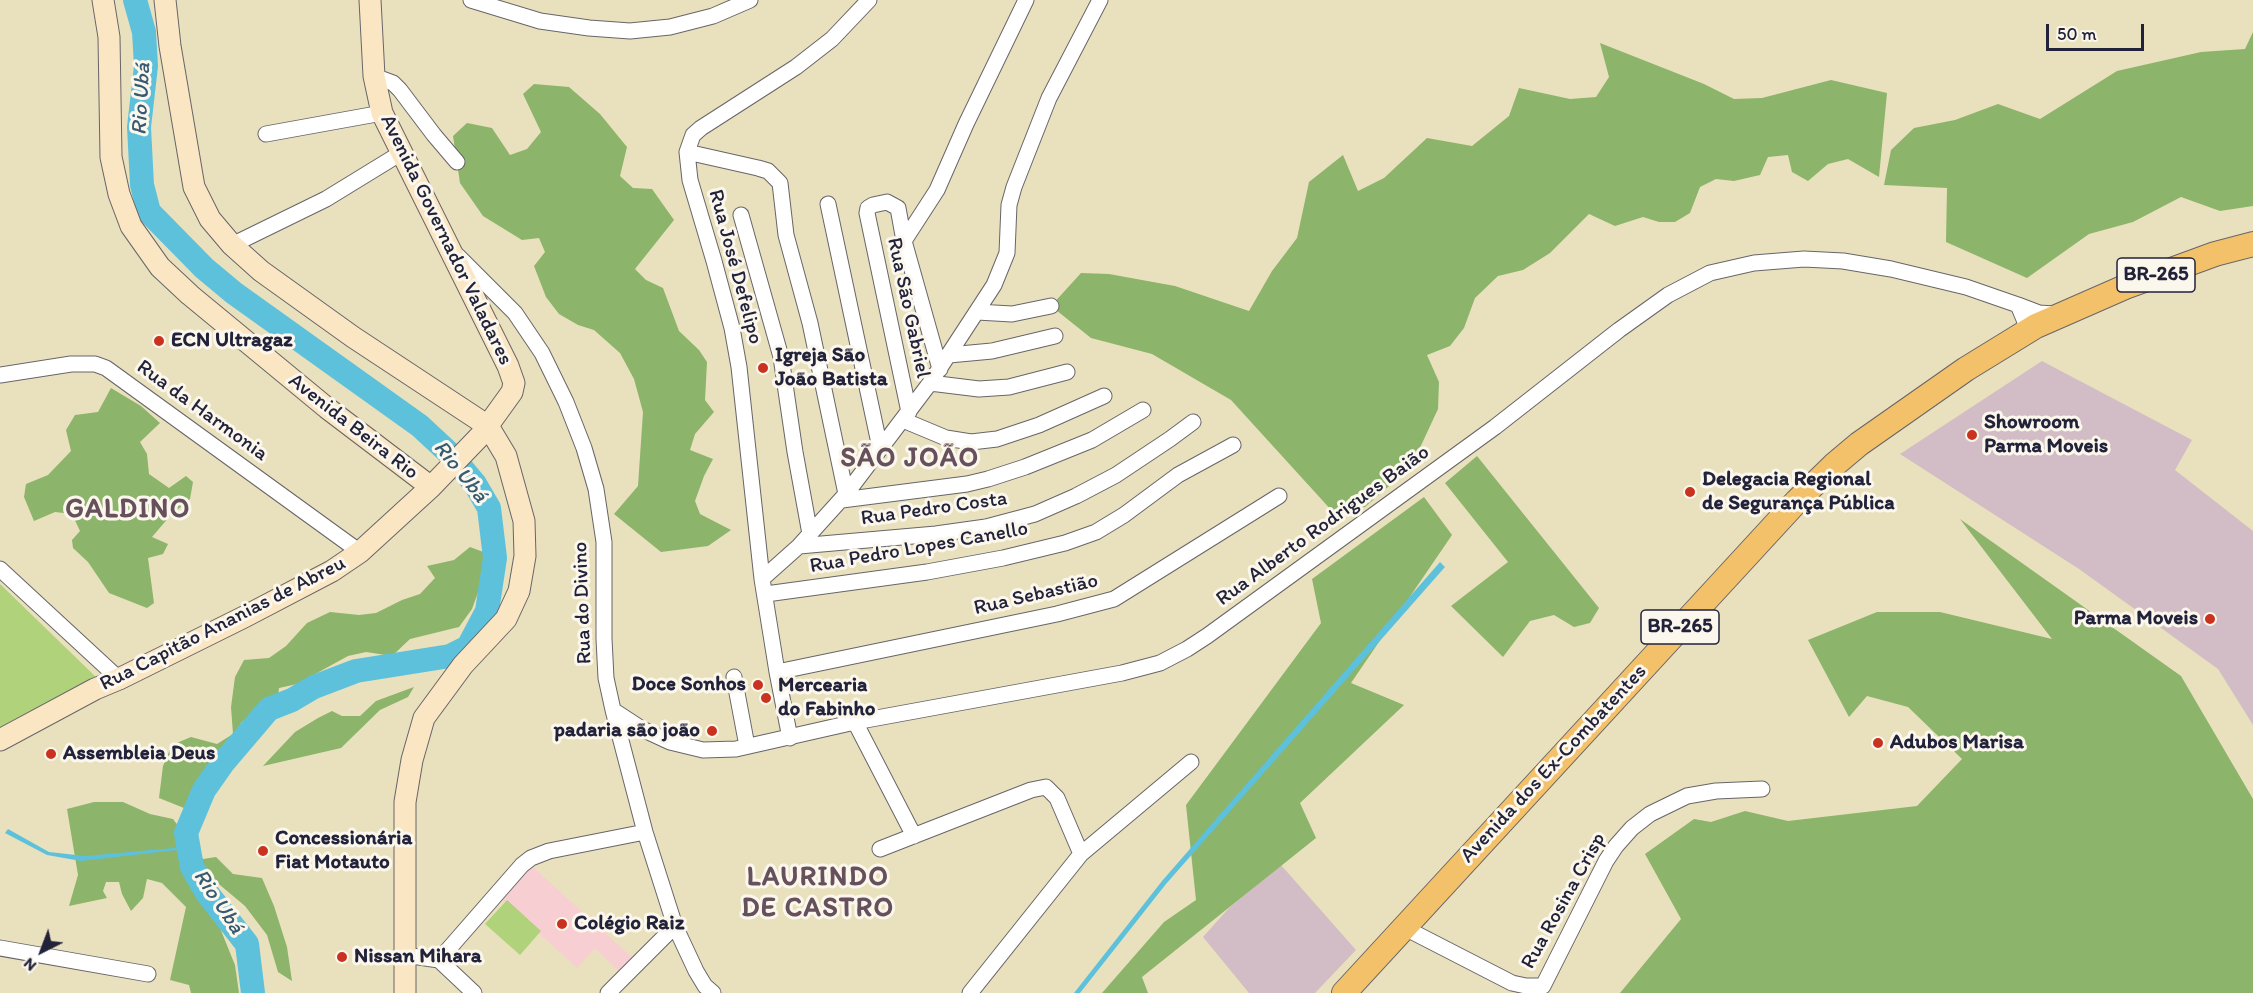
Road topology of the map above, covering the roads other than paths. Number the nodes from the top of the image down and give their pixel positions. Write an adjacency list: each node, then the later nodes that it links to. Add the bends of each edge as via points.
1 (103, 0): 39 (main road, Avenida Beira Rio, via 109,37 111,157 131,226 160,267 190,295 327,408)
2 (165, 0): 19 (main road, via 194,187 210,219)
3 (370, 0): 9 (main road, Avenida Governador Valadares)
4 (471, 0): 5 (street, via 540,21 630,31 670,27 713,16)
5 (750, 0)
6 (869, 0): 12 (street, via 832,39 796,67 701,128 693,135)
7 (1026, 0): 17 (street, via 937,190)
8 (1100, 0): 23 (street, via 1049,98 1029,148 1009,206 1003,269)
9 (374, 76): 10 (main road, Avenida Governador Valadares); 14 (street, via 400,90)
10 (382, 113): 11 (street); 13 (main road, Avenida Governador Valadares)
11 (266, 134)
12 (687, 152): 41 (street, via 768,171 780,183 786,235 810,323); 46 (street, Rua José Defelipo, via 690,180 739,366)
13 (401, 153): 19 (street, via 326,199); 20 (main road, Avenida Governador Valadares)
14 (457, 162)
15 (828, 204): 38 (street)
16 (741, 215): 42 (street, via 781,357)
17 (904, 241): 28 (street); 34 (street, Rua São Gabriel, via 895,204 888,202 868,208)
18 (2253, 244): 24 (main road, Avenida dos Ex-Combatentes / BR-265, via 2175,268)
19 (232, 245): 36 (main road, via 261,271)
20 (450, 248): 36 (main road, Avenida Governador Valadares, via 514,383 512,392); 51 (street, Rua do Divino, via 515,314 542,353 584,448 596,489 604,542 606,678)
21 (2018, 305): 24 (street, Rua Alberto Rodrigues Baião, via 2038,313); 26 (street, via 2026,324); 52 (street, Rua Alberto Rodrigues Baião, via 1966,287 1843,261 1754,263 1710,273 1668,295 1619,330 1495,427 1187,650 1160,663 1122,673)
22 (1051, 306): 23 (street, via 1012,314)
23 (977, 312): 27 (street)
24 (2061, 314): 26 (main road, Avenida dos Ex-Combatentes / BR-265)
25 (1055, 336): 27 (street, via 992,351)
26 (2016, 337): 63 (main road, Avenida dos Ex-Combatentes / BR-265, via 1898,415 1834,465)
27 (950, 355): 28 (street)
28 (940, 369): 31 (street)
29 (1067, 372): 31 (street, via 1009,387 979,389)
30 (0, 375): 44 (street, Rua da Harmonia, via 71,363 106,368)
31 (930, 383): 34 (street)
32 (1104, 396): 34 (street, via 1040,425 997,439 971,442 946,438)
33 (1143, 410): 41 (street, via 1092,440 988,479)
34 (906, 416): 38 (street)
35 (1192, 422): 43 (street, Rua Pedro Costa, via 1116,475 1035,514 986,527 936,534)
36 (485, 430): 39 (main road, Rua Capitão Ananias de Abreu); 65 (main road, via 506,456 512,474 524,521 525,556 519,591 506,619 463,665 424,718 405,802)
37 (1233, 446): 47 (street, Rua Pedro Lopes Canello, via 1178,475 1105,526 1065,543 927,573)
38 (880, 448): 41 (street)
39 (436, 482): 44 (main road, Rua Capitão Ananias de Abreu)
40 (1279, 496): 48 (street, Rua Sebastião, via 1113,598 1057,614)
41 (844, 497): 42 (street)
42 (810, 534): 43 (street)
43 (799, 546): 46 (street)
44 (360, 552): 50 (main road, Rua Capitão Ananias de Abreu, via 308,584)
45 (0, 569): 50 (street)
46 (762, 579): 47 (street, Rua José Defelipo)
47 (766, 594): 48 (street, Rua José Defelipo)
48 (777, 672): 53 (street, Rua José Defelipo)
49 (734, 677): 55 (street)
50 (119, 679): 54 (main road, Rua Capitão Ananias de Abreu)
51 (613, 710): 55 (street, Rua Alberto Rodrigues Baião, via 670,742 703,750); 58 (street, Rua do Divino)
52 (855, 722): 53 (street, Rua Alberto Rodrigues Baião); 59 (street)
53 (790, 738): 55 (street, Rua Alberto Rodrigues Baião)
54 (0, 740)
55 (747, 746)
56 (1191, 762): 61 (street)
57 (1762, 789): 69 (street, Rua Rosina Crisp, via 1687,796 1650,814 1632,828 1606,861)
58 (645, 832): 62 (street, Rua do Divino); 66 (street, via 531,858)
59 (914, 836): 60 (street); 61 (street, via 1046,787 1058,798)
60 (880, 849)
61 (1081, 854): 73 (street)
62 (675, 926): 68 (street, Rua do Divino); 72 (street)
63 (1403, 927): 69 (street, Rua Rosina Crisp, via 1512,983); 74 (main road, Avenida dos Ex-Combatentes / BR-265)
64 (0, 948): 67 (street)
65 (405, 955): 66 (street); 70 (main road)
66 (439, 960): 71 (street)
67 (148, 974)
68 (709, 989)
69 (1541, 989)
70 (405, 993)
71 (474, 993)
72 (608, 993)
73 (970, 993)
74 (1344, 993)

